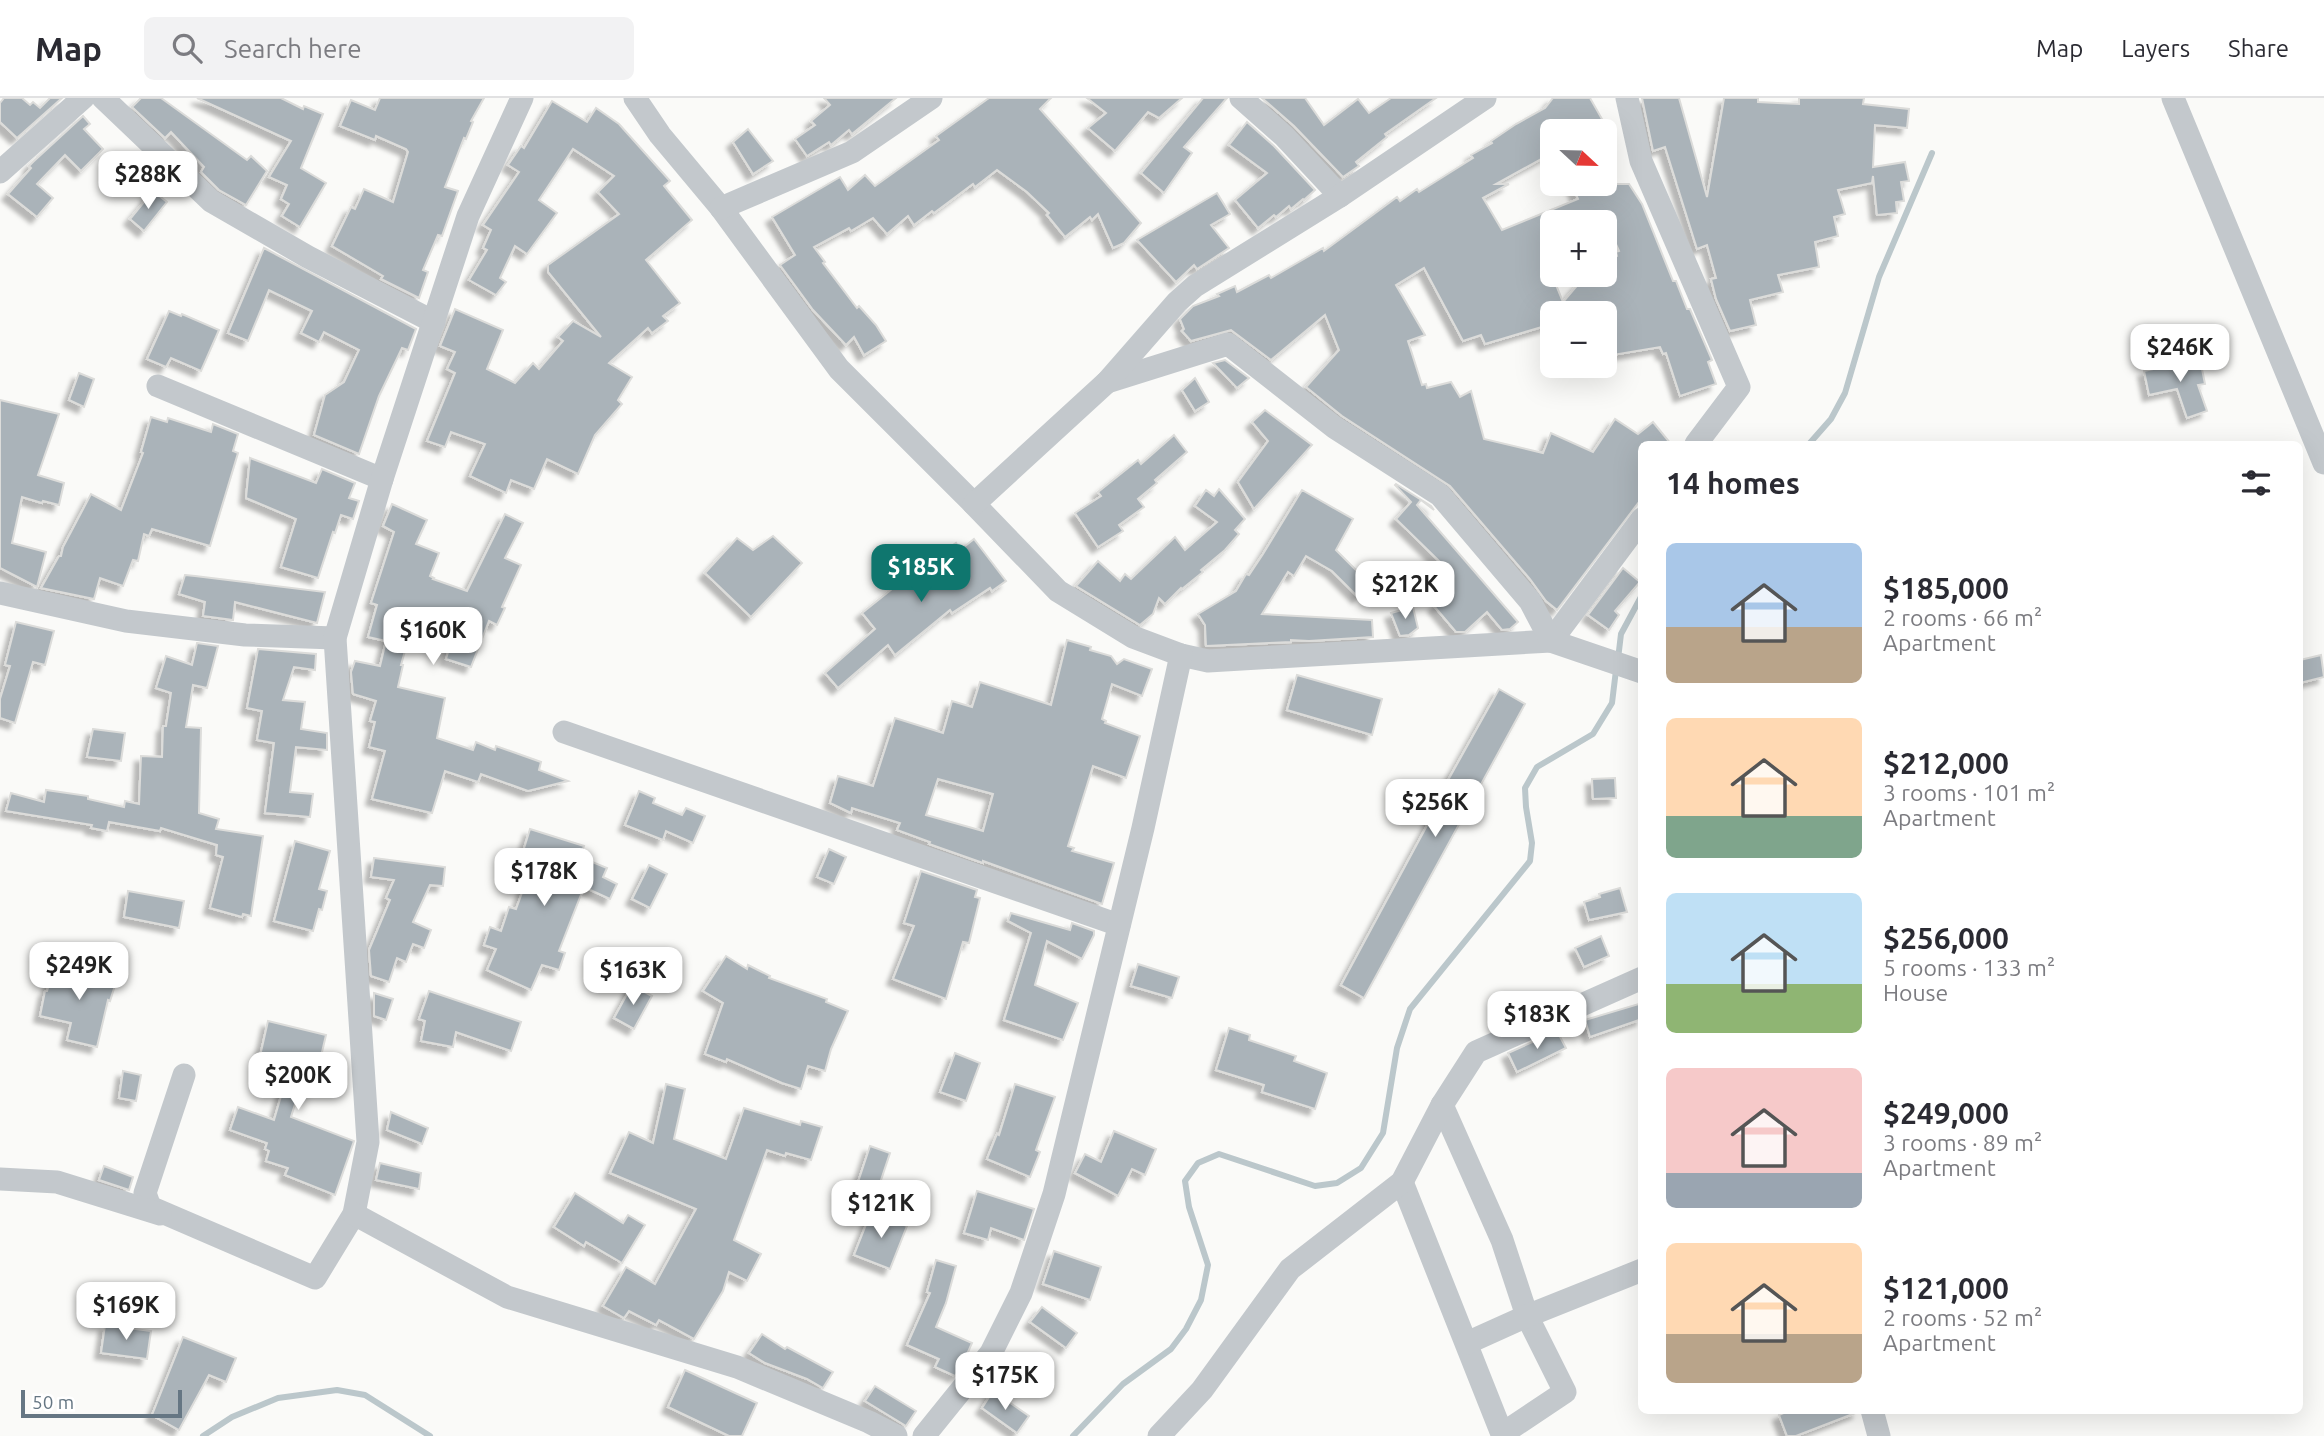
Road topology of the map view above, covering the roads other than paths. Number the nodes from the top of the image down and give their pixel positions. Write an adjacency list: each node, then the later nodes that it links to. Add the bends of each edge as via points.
1 (83, 98): 10 (street)
2 (103, 98): 13 (street, via 211,201)
3 (522, 98): 13 (street, via 468,216)
4 (635, 98): 12 (street)
5 (931, 98): 12 (street, via 852,152)
6 (1241, 98): 11 (street)
7 (1485, 98): 11 (street)
8 (1627, 98): 16 (street, via 1641,161 1739,387)
9 (2173, 98): 17 (street)
10 (0, 172)
11 (1340, 195): 14 (street, via 1195,286)
12 (721, 208): 19 (street, via 839,369)
13 (434, 322): 18 (street)
14 (1107, 382): 19 (street); 23 (street, via 1228,344 1334,427 1440,495 1530,601)
15 (158, 386): 18 (street)
16 (1698, 441)
17 (2324, 463)
18 (382, 479): 22 (street)
19 (974, 504): 24 (street, via 1058,591 1133,637)
20 (1638, 524): 23 (street)
21 (0, 593): 22 (street, via 126,621 245,635)
22 (335, 638): 33 (street, via 368,1142)
23 (1552, 641): 24 (street, via 1208,661); 25 (street)
24 (1181, 655): 27 (street)
25 (1638, 670)
26 (564, 732): 27 (street)
27 (1119, 925): 40 (street, via 1054,1194 1021,1293 991,1353)
28 (1638, 980): 30 (street, via 1476,1052)
29 (184, 1075): 34 (street, via 145,1193 150,1207)
30 (1442, 1105): 32 (street); 36 (street, via 1502,1240)
31 (0, 1179): 34 (street, via 57,1182)
32 (1402, 1182): 37 (street); 41 (street, via 1290,1269 1202,1390)
33 (354, 1214): 34 (street, via 315,1278); 39 (street, via 507,1297 737,1367)
34 (177, 1219)
35 (1638, 1272): 36 (street)
36 (1527, 1316): 37 (street); 37 (street, via 1565,1392 1502,1434)
37 (1468, 1343)
38 (1873, 1414): 42 (street)
39 (896, 1436)
40 (924, 1436)
41 (1159, 1436)
42 (1879, 1436)

